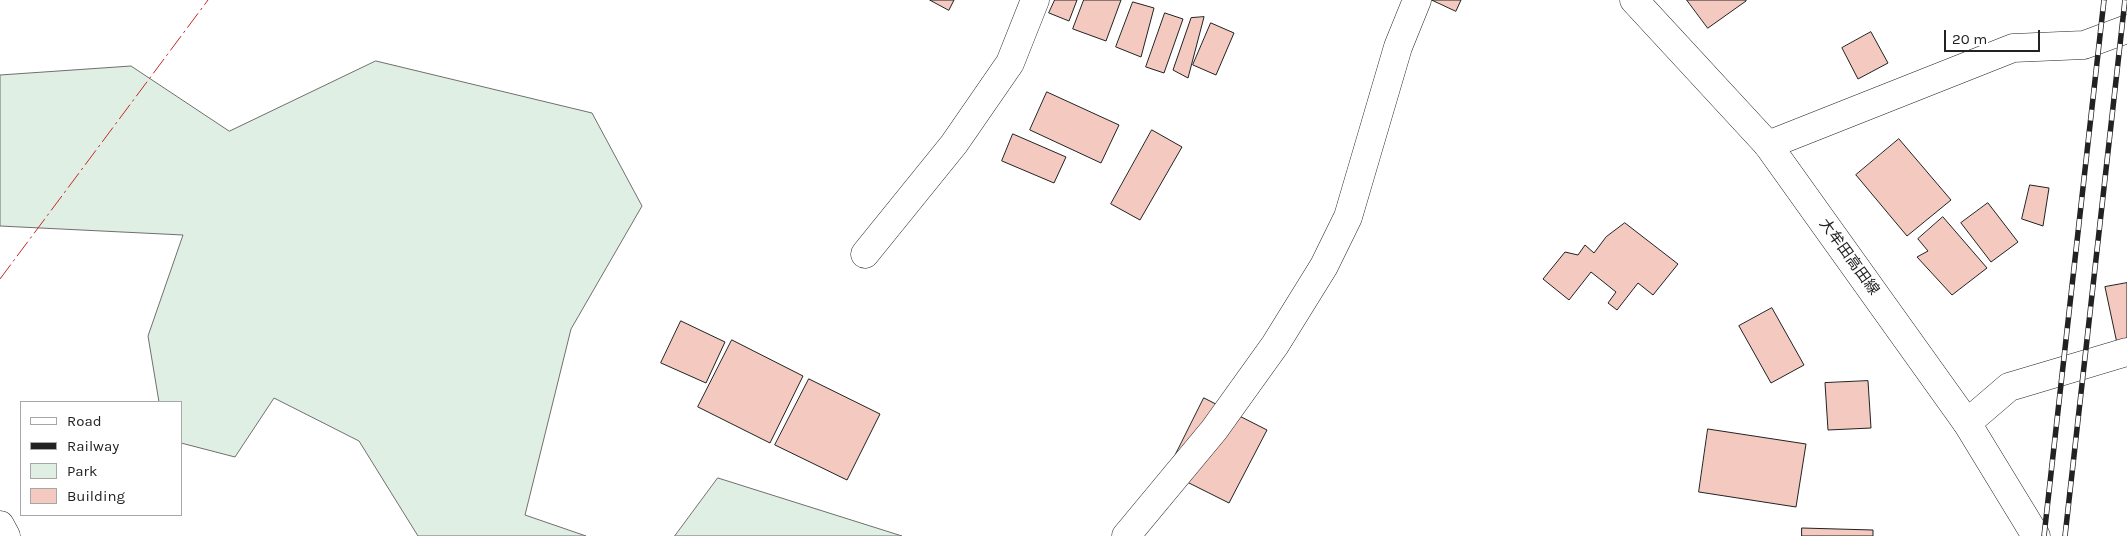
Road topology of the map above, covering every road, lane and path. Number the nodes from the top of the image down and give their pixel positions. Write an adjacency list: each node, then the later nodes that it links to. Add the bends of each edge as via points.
1 (1035, 0): 6 (street, via 1010,63 954,144)
2 (1417, 0): 11 (street, via 1398,47 1348,217 1324,266 1275,345 1214,430)
3 (1634, 0): 5 (street, 大牟田高田線)
4 (2127, 28): 5 (street, via 2084,45 2013,48)
5 (1768, 145): 8 (street, 大牟田高田線)
6 (864, 254)
7 (2127, 352): 8 (street, via 2009,387)
8 (1966, 423): 12 (street, 大牟田高田線)
9 (0, 525): 10 (street)
10 (6, 536)
11 (1126, 536)
12 (2036, 536)

